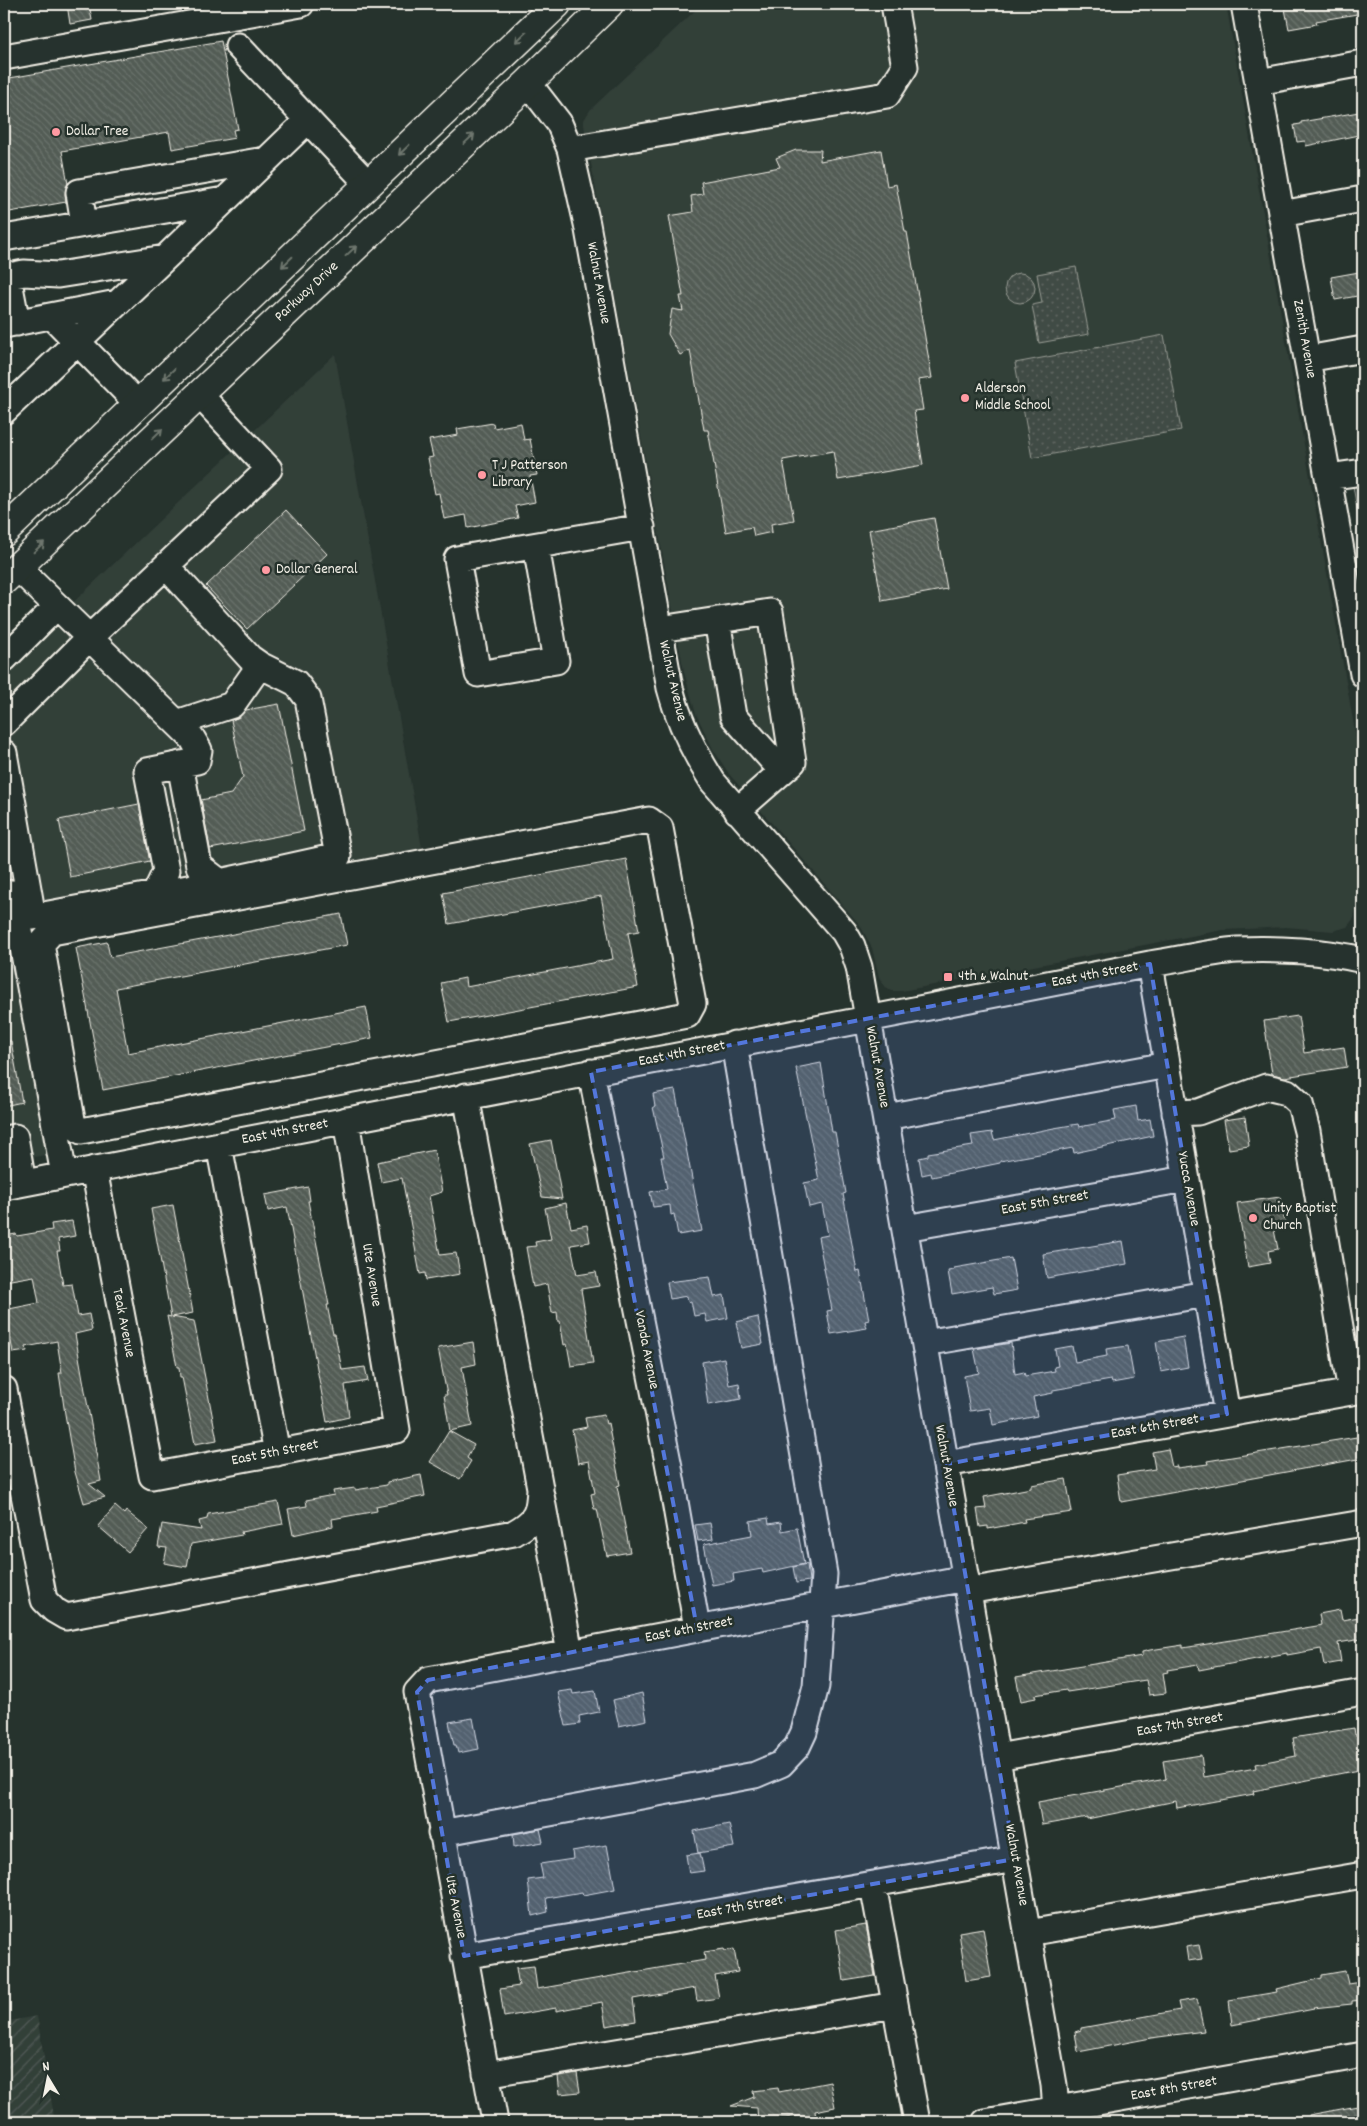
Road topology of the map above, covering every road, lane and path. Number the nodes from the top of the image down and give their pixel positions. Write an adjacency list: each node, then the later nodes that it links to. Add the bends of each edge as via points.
1 (301, 4): 8 (street)
2 (557, 4): 15 (highway, one-way to 15)
3 (585, 4): 11 (highway, via 538,52)
4 (610, 4): 11 (highway, Parkway Drive)
5 (894, 4): 13 (street, via 905,67 886,95)
6 (1244, 4): 10 (street, Zenith Avenue)
7 (238, 46): 12 (street)
8 (4, 57)
9 (1363, 64): 10 (street)
10 (1258, 82): 18 (street, Zenith Avenue)
11 (528, 83): 13 (street, Walnut Avenue, via 559,123); 20 (highway, via 516,81 493,89 401,177 350,214); 30 (highway, Parkway Drive, one-way to 11)
12 (308, 120): 14 (street); 15 (street)
13 (570, 149): 35 (street, Walnut Avenue, via 587,224)
14 (265, 160): 17 (street); 19 (street, via 78,192)
15 (368, 184): 20 (highway)
16 (1363, 199): 18 (street)
17 (224, 200): 19 (street); 22 (street)
18 (1281, 214): 29 (street, Zenith Avenue)
19 (84, 224): 21 (street)
20 (326, 225): 31 (highway, one-way to 31)
21 (4, 238)
22 (165, 258): 23 (street, via 58,275); 24 (street)
23 (5, 275): 26 (street)
24 (117, 303): 25 (street); 27 (street)
25 (52, 316): 26 (street); 27 (street)
26 (10, 324)
27 (78, 341): 31 (street); 32 (street)
28 (1363, 349): 29 (street)
29 (1308, 359): 34 (street, Zenith Avenue)
30 (199, 394): 38 (street, via 270,468); 39 (highway, Parkway Drive, one-way to 30)
31 (138, 404): 36 (highway)
32 (4, 411)
33 (1363, 472): 34 (street)
34 (1328, 478): 46 (street, Zenith Avenue)
35 (642, 527): 37 (street); 42 (street, Walnut Avenue)
36 (4, 532)
37 (536, 546): 37 (street, via 457,559 478,674 556,661)
38 (166, 566): 43 (street); 45 (street)
39 (11, 574): 40 (street)
40 (57, 606): 43 (street); 44 (street)
41 (718, 620): 42 (street); 51 (street, via 733,716); 51 (street, via 770,612 793,762)
42 (660, 629): 52 (street, Walnut Avenue, via 670,688 681,725 699,760)
43 (90, 638): 47 (street); 48 (street)
44 (4, 658)
45 (260, 665): 48 (street, via 232,705); 54 (street, via 296,683 308,699 338,856)
46 (1363, 674)
47 (4, 723)
48 (177, 723): 50 (street, via 199,750 197,761)
49 (4, 753): 55 (street, via 33,917)
50 (180, 764): 54 (street, via 199,866); 55 (street, via 146,771 166,871)
51 (782, 771): 52 (street)
52 (737, 811): 58 (street, Walnut Avenue, via 844,932 859,967)
53 (4, 842): 71 (street)
54 (220, 882): 55 (street)
55 (155, 894)
56 (1363, 958): 57 (street, East 4th Street, via 1294,951 1237,950)
57 (1150, 964): 58 (street, East 4th Street); 60 (street, Yucca Avenue)
58 (869, 1018): 59 (street, East 4th Street); 66 (street, Walnut Avenue)
59 (734, 1044): 62 (street, East 4th Street); 87 (street, via 824,1574)
60 (1167, 1064): 65 (street, Yucca Avenue); 66 (street)
61 (417, 1067): 61 (street, via 687,1015 693,1004 660,828 649,820 52,932 41,944 73,1125 81,1131); 64 (street)
62 (591, 1072): 63 (street, East 4th Street); 88 (street, Vanda Avenue, via 669,1467)
63 (466, 1096): 64 (street, East 4th Street); 84 (street)
64 (425, 1104): 67 (street, East 4th Street)
65 (1175, 1113): 72 (street, Yucca Avenue); 78 (street, via 1198,1112 1266,1087 1287,1092 1300,1104)
66 (886, 1117): 74 (street, Walnut Avenue)
67 (346, 1120): 69 (street, East 4th Street); 80 (street, Ute Avenue)
68 (4, 1139): 73 (street, via 15,1137)
69 (219, 1145): 70 (street, East 4th Street); 81 (street)
70 (94, 1169): 71 (street, East 4th Street); 83 (street, Teak Avenue)
71 (64, 1175): 73 (street, East 4th Street)
72 (1186, 1179): 74 (street, East 5th Street); 75 (street, Yucca Avenue)
73 (13, 1185)
74 (905, 1228): 76 (street, Walnut Avenue)
75 (1206, 1294): 76 (street); 79 (street, Yucca Avenue)
76 (925, 1343): 82 (street, Walnut Avenue)
77 (4, 1389): 84 (street, via 44,1600 66,1617 514,1533 528,1525 539,1510)
78 (1357, 1391): 79 (street, East 6th Street)
79 (1227, 1414): 82 (street, East 6th Street)
80 (397, 1430): 81 (street, East 5th Street)
81 (278, 1453): 83 (street, East 5th Street)
82 (946, 1464): 86 (street, Walnut Avenue)
83 (152, 1476)
84 (540, 1488): 89 (street)
85 (1363, 1523): 86 (street, East 6th Street)
86 (967, 1584): 87 (street, East 6th Street); 92 (street, Walnut Avenue)
87 (823, 1605): 88 (street, East 6th Street); 93 (street, via 816,1686 804,1732 797,1747 781,1764 755,1775)
88 (697, 1628): 89 (street, East 6th Street)
89 (570, 1653): 90 (street, East 6th Street, via 428,1680)
90 (417, 1692): 93 (street, Ute Avenue)
91 (1363, 1692): 92 (street, East 7th Street)
92 (997, 1757): 94 (street, Walnut Avenue)
93 (441, 1833): 98 (street, Ute Avenue)
94 (1015, 1860): 96 (street, East 7th Street); 97 (street, Walnut Avenue)
95 (1363, 1875): 97 (street)
96 (872, 1885): 98 (street, East 7th Street); 99 (street)
97 (1028, 1933): 102 (street, Walnut Avenue, via 1054,2085)
98 (464, 1956): 101 (street, Ute Avenue)
99 (895, 2005): 101 (street); 104 (street)
100 (1363, 2055): 102 (street, East 8th Street)
101 (486, 2074): 103 (street, Ute Avenue)
102 (1056, 2116): 105 (street, East 8th Street)
103 (494, 2122)
104 (917, 2122)
105 (985, 2122)

